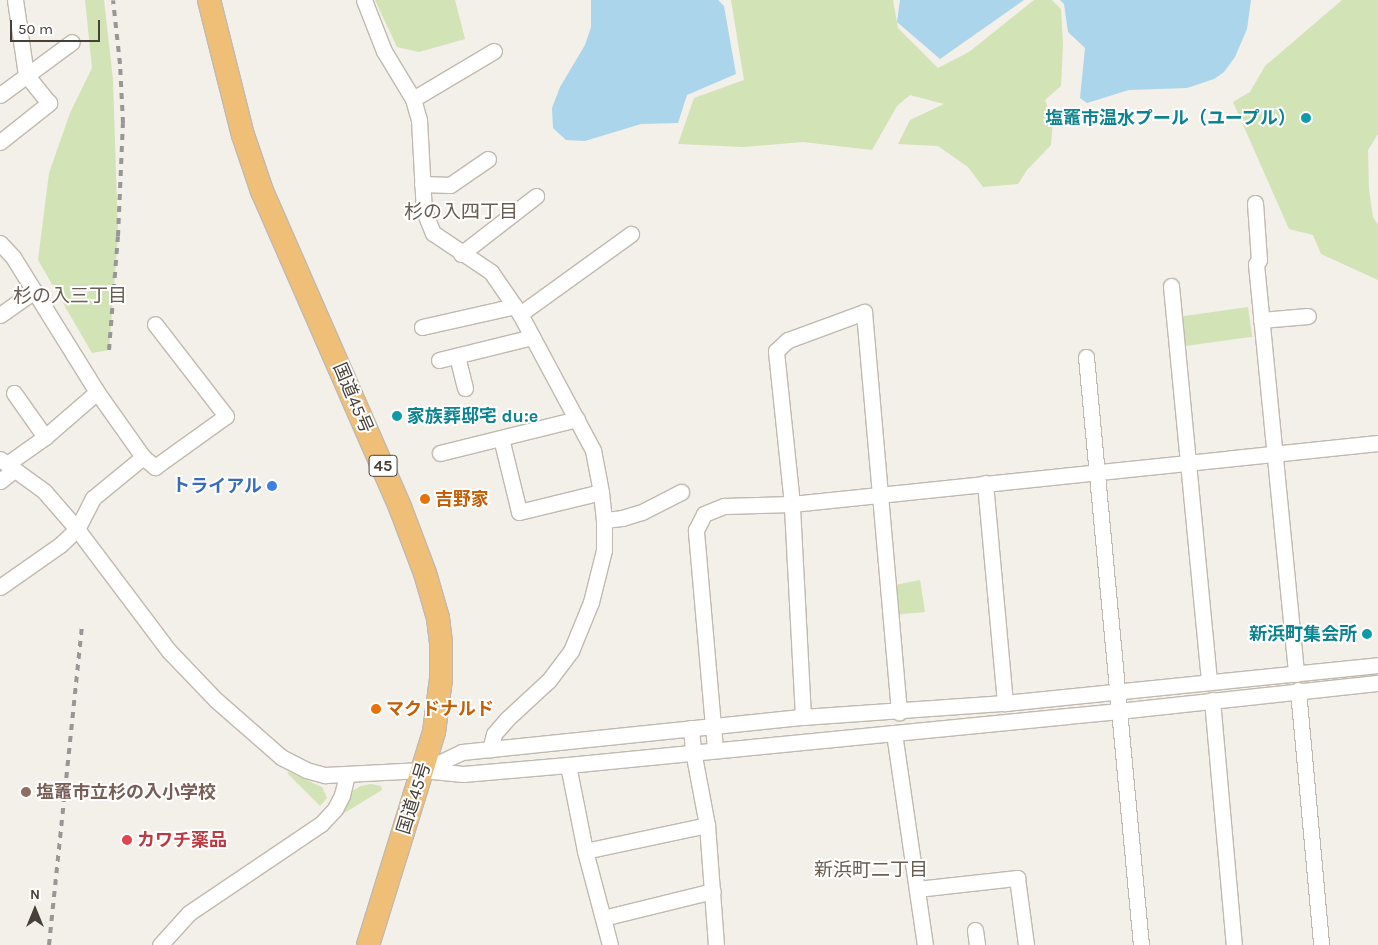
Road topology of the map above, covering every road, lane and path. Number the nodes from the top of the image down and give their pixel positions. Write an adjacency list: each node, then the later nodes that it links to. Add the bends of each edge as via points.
1 (15, 0): 6 (street)
2 (209, 0): 69 (highway, 国道45号 / 45, via 243,135 262,191 353,396 432,595 442,642 441,678 434,732)
3 (364, 0): 8 (street, via 384,51)
4 (72, 42): 6 (street)
5 (494, 51): 8 (street)
6 (26, 75): 7 (street); 9 (street, via 49,103)
7 (0, 95)
8 (413, 99): 11 (street, via 419,120)
9 (0, 142)
10 (488, 159): 11 (street, via 450,184)
11 (422, 184): 16 (street, via 424,211 433,234)
12 (536, 196): 16 (street)
13 (1255, 203): 22 (street)
14 (631, 234): 19 (street)
15 (0, 243): 18 (street)
16 (461, 254): 19 (street, via 491,272)
17 (1171, 286): 39 (street)
18 (34, 291): 20 (street); 30 (street)
19 (518, 310): 24 (street); 25 (street)
20 (0, 315)
21 (1308, 316): 22 (street)
22 (1261, 320): 37 (street)
23 (155, 324): 38 (street, via 226,416 155,468)
24 (422, 327)
25 (532, 337): 26 (street); 32 (street)
26 (458, 356): 28 (street); 29 (street)
27 (1086, 357): 41 (street)
28 (439, 360)
29 (465, 388)
30 (97, 392): 33 (street); 38 (street)
31 (14, 393): 33 (street)
32 (576, 419): 34 (street); 44 (street, via 593,450)
33 (45, 437): 40 (street)
34 (501, 438): 36 (street); 44 (street, via 518,512)
35 (1378, 443): 37 (street)
36 (440, 453)
37 (1274, 454): 39 (street); 52 (street)
38 (143, 456): 49 (street, via 93,498)
39 (1188, 462): 41 (street); 53 (street)
40 (7, 464): 42 (street); 49 (street, via 44,491)
41 (1095, 472): 43 (street); 55 (street)
42 (0, 481)
43 (985, 483): 46 (street); 58 (street)
44 (601, 492): 48 (street)
45 (681, 492): 48 (street, via 642,512)
46 (879, 494): 47 (street); 47 (street, via 864,312 788,340 776,351); 60 (street)
47 (792, 504): 61 (street); 62 (street, via 724,506 704,514 696,530)
48 (604, 520): 66 (street, via 604,550 593,593 571,651 548,681 494,734)
49 (77, 529): 50 (street); 70 (street, via 169,651 257,738 281,757 306,770 325,775)
50 (0, 587)
51 (1378, 666): 52 (street)
52 (1296, 674): 53 (street)
53 (1209, 681): 55 (street)
54 (1378, 683): 56 (street)
55 (1116, 690): 58 (street); 59 (street)
56 (1298, 690): 57 (street); 84 (street)
57 (1212, 700): 59 (street); 83 (street)
58 (1006, 703): 60 (street)
59 (1119, 711): 64 (street); 82 (street)
60 (899, 712): 61 (street)
61 (802, 717): 62 (street)
62 (713, 725): 63 (street); 65 (street)
63 (691, 728): 66 (street); 67 (street)
64 (894, 733): 65 (street); 73 (street)
65 (715, 749): 67 (street)
66 (490, 750): 69 (street, via 462,752)
67 (693, 751): 68 (street); 71 (street)
68 (568, 765): 69 (street, via 463,774); 72 (street)
69 (422, 770): 70 (street); 77 (highway, 国道45号 / 45)
70 (347, 775): 76 (street, via 335,809 321,824 189,913)
71 (707, 825): 72 (street); 74 (street)
72 (585, 851): 75 (street)
73 (917, 890): 80 (street); 81 (street, via 1017,878)
74 (713, 891): 75 (street); 79 (street)
75 (603, 918): 78 (street)
76 (160, 945)
77 (368, 945)
78 (610, 945)
79 (716, 945)
80 (925, 945)
81 (1026, 945)
82 (1141, 945)
83 (1234, 945)
84 (1321, 945)

